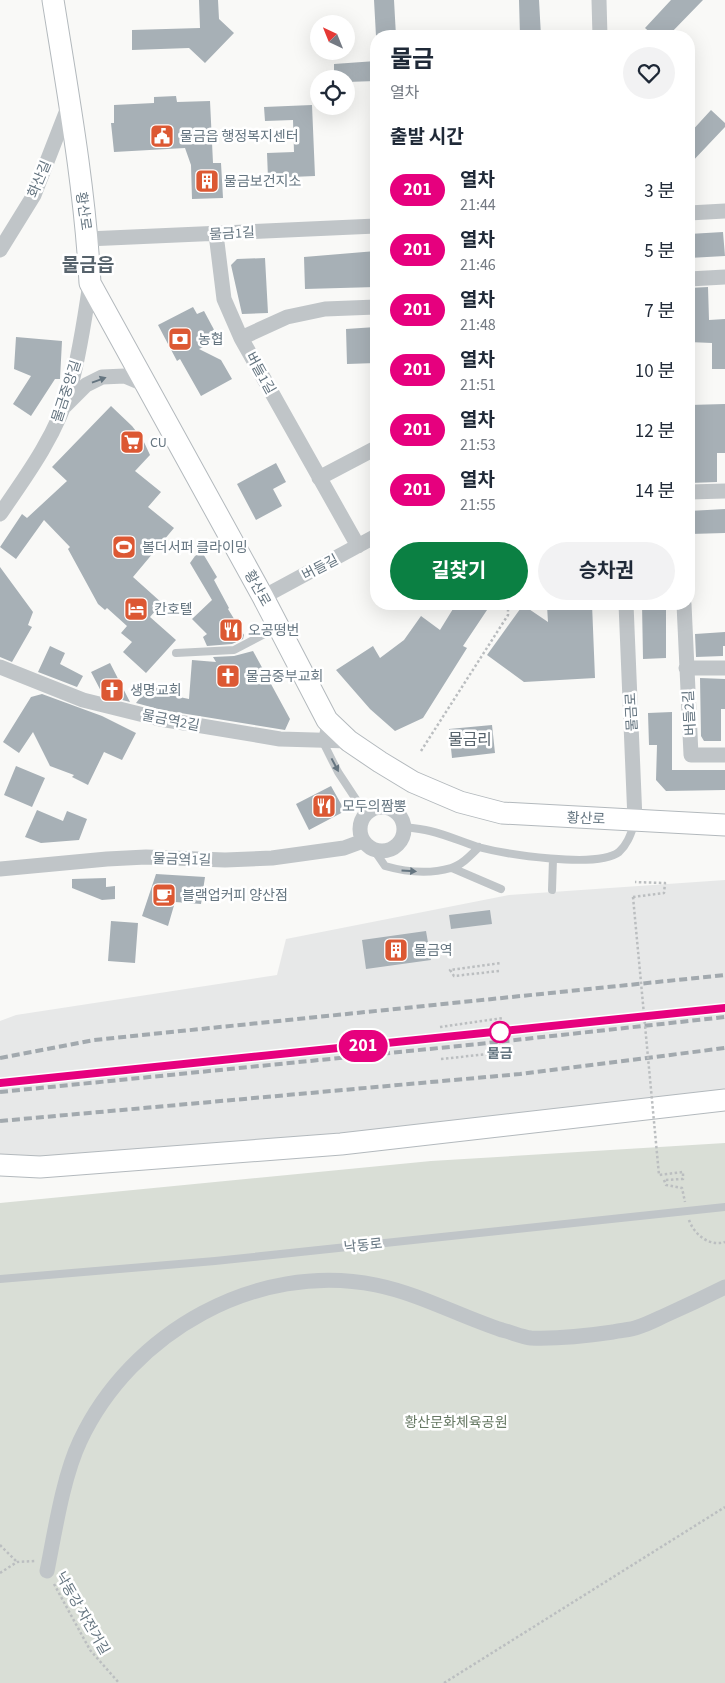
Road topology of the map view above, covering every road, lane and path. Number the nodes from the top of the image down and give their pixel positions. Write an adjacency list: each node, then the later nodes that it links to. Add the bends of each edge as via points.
1 (53, 0): 4 (main road, 황산로)
2 (599, 0): 3 (street)
3 (600, 30)
4 (69, 104): 9 (main road, 황산로); 10 (street, 화산길, via 34,195)
5 (725, 211): 6 (street)
6 (695, 213)
7 (370, 226): 8 (street, 물금1길)
8 (216, 234): 9 (street, 물금1길); 15 (street, via 224,299)
9 (88, 239): 13 (main road, 황산로)
10 (0, 250)
11 (725, 277): 12 (street)
12 (695, 279)
13 (90, 284): 16 (main road, 황산로); 17 (street, 물금중앙길, via 82,335)
14 (370, 307): 15 (street, 버들1길, via 325,309 288,317)
15 (241, 338): 19 (street, 버들1길)
16 (144, 384): 17 (street, one-way to 16, via 86,385 102,377 125,376); 25 (main road, 황산로)
17 (63, 409): 22 (street, 물금중앙길, via 34,464)
18 (370, 451): 19 (street)
19 (319, 478): 24 (street, 버들1길)
20 (725, 491): 21 (street)
21 (695, 492)
22 (0, 514)
23 (370, 539): 24 (street, 버들길)
24 (358, 546): 25 (street, 버들길)
25 (263, 597): 29 (main road, 황산로)
26 (508, 610): 35 (path)
27 (626, 610): 38 (street, 물금로)
28 (684, 610): 32 (street, 버들2길)
29 (279, 626): 30 (lane, via 234,650); 34 (main road, 황산로)
30 (176, 653)
31 (0, 667): 34 (street, 물금역2길, via 83,700 160,719 280,739)
32 (686, 668): 33 (street); 36 (street, 버들2길, via 691,755)
33 (725, 668)
34 (324, 730): 37 (lane, one-way to 37, via 338,772); 38 (main road, 황산로, via 348,741 413,782 460,802 502,813)
35 (421, 751)
36 (725, 755)
37 (366, 813): 40 (street, via 378,806 393,809); 41 (street, via 361,819 360,834)
38 (635, 820): 39 (main road, 황산로); 43 (lane, via 627,843 618,853 591,859)
39 (725, 825)
40 (404, 827): 41 (street, via 400,841 389,850); 42 (lane, via 431,831)
41 (369, 845): 44 (lane, one-way to 44, via 385,866 402,871); 45 (street, 물금역1길, via 272,858 146,857)
42 (479, 847): 43 (lane); 44 (lane)
43 (553, 859): 48 (lane)
44 (452, 868): 47 (lane)
45 (0, 869)
46 (634, 882): 57 (path, bridge, via 665,883 664,893 634,896 659,1175 683,1172 683,1179)
47 (501, 889)
48 (552, 890)
49 (501, 963): 50 (path, via 450,970 454,976)
50 (499, 971)
51 (503, 1018): 52 (path)
52 (440, 1027)
53 (507, 1052): 54 (path)
54 (441, 1059)
55 (725, 1100): 56 (main road, via 341,1144 40,1167)
56 (0, 1164)
57 (664, 1180)
58 (725, 1207): 59 (lane, 낙동로, via 216,1261)
59 (0, 1279)
60 (725, 1288): 64 (street, via 638,1327 578,1338 529,1338 479,1322 423,1298 373,1284 314,1281 232,1299 178,1327 150,1348 100,1404 79,1442)
61 (725, 1507): 67 (path)
62 (0, 1546): 63 (path)
63 (17, 1562): 64 (path, 낙동강 자전거길, via 35,1561); 65 (path)
64 (47, 1571): 66 (path, 낙동강 자전거길, via 90,1650)
65 (0, 1573)
66 (119, 1683)
67 (444, 1683)

